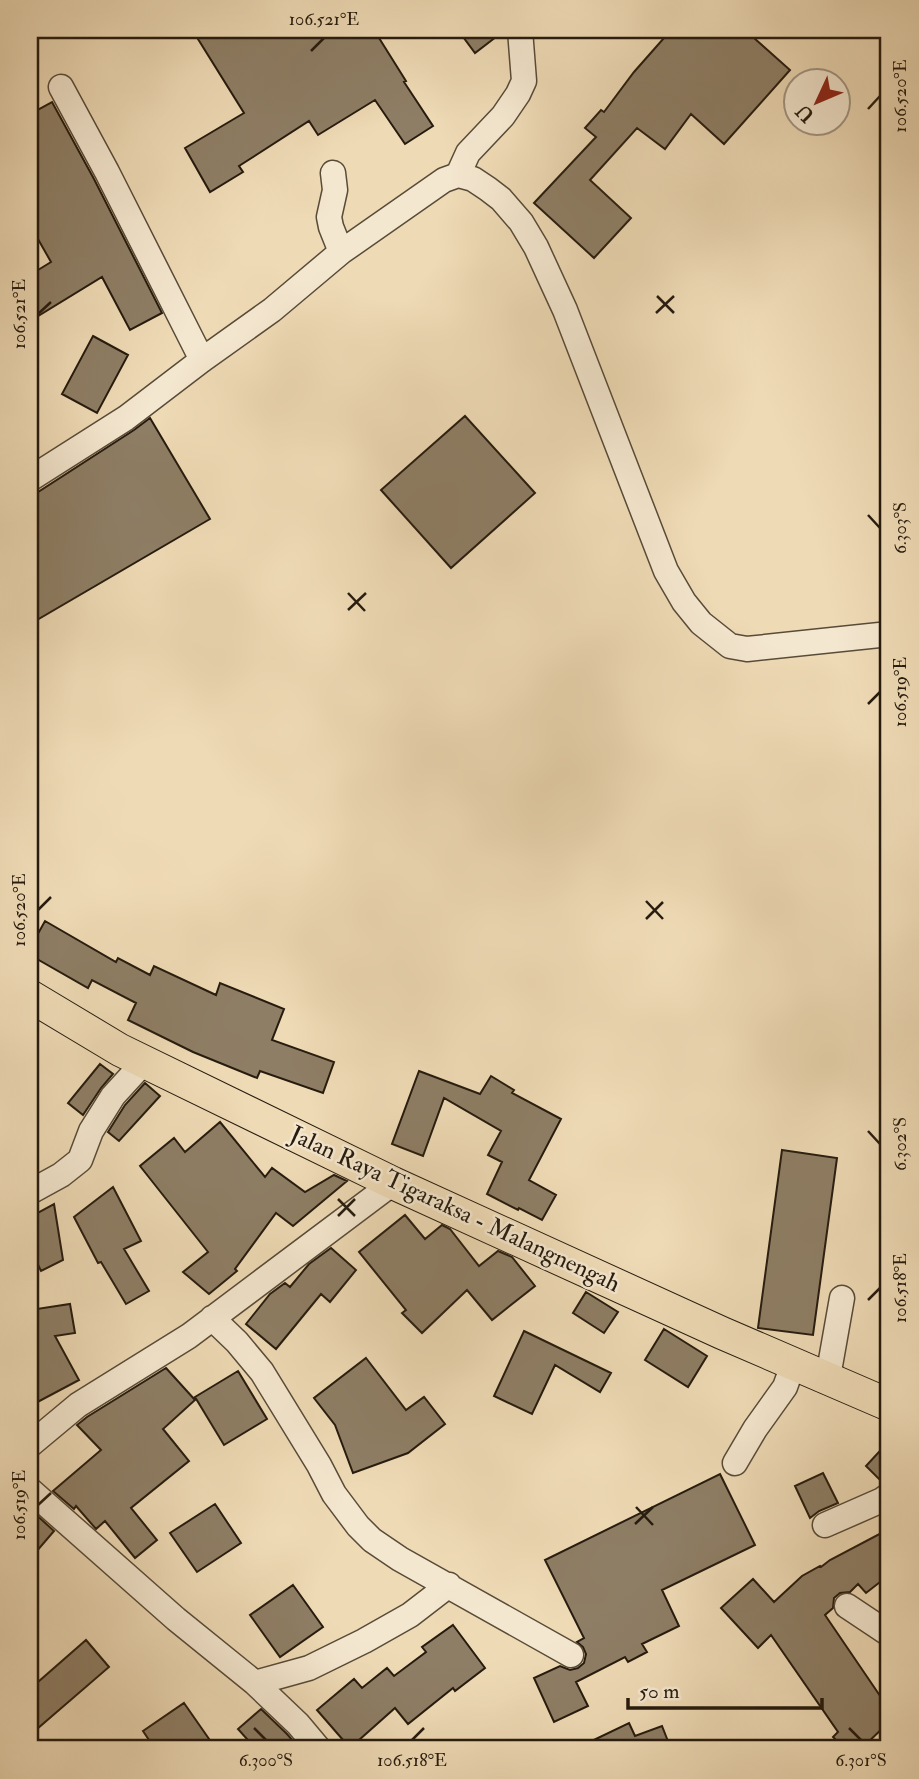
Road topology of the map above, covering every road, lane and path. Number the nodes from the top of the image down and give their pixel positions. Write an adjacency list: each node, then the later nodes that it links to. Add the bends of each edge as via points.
1 (520, 30): 4 (street, via 524,80 503,116 468,153)
2 (61, 87): 6 (street)
3 (333, 173): 5 (street, via 335,190 329,217)
4 (458, 175): 5 (street, via 444,180); 8 (street, via 473,179 500,199 536,247 666,571 701,623 730,646 747,649)
5 (341, 252): 6 (street, via 272,310)
6 (201, 360): 7 (street, via 126,418)
7 (30, 479)
8 (889, 634)
9 (30, 996): 10 (main road, Jalan Raya Tigaraksa - Malangnengah)
10 (145, 1061): 11 (main road, Jalan Raya Tigaraksa - Malangnengah); 12 (street, via 113,1096 91,1131 80,1160)
11 (393, 1183): 14 (street); 15 (main road, Jalan Raya Tigaraksa - Malangnengah)
12 (30, 1192)
13 (842, 1298): 16 (street)
14 (212, 1318): 18 (street, via 78,1405); 23 (street, via 262,1372 358,1526 400,1559)
15 (794, 1363): 16 (main road, Jalan Raya Tigaraksa - Malangnengah); 19 (street, via 785,1387)
16 (828, 1377): 17 (main road, Jalan Raya Tigaraksa - Malangnengah)
17 (889, 1405)
18 (30, 1446)
19 (735, 1463)
20 (30, 1490): 27 (street)
21 (889, 1495): 22 (street)
22 (825, 1525)
23 (449, 1585): 26 (street); 27 (street, via 364,1642 309,1668)
24 (847, 1606): 25 (street)
25 (889, 1634)
26 (571, 1655)
27 (255, 1682): 28 (street)
28 (319, 1749)

